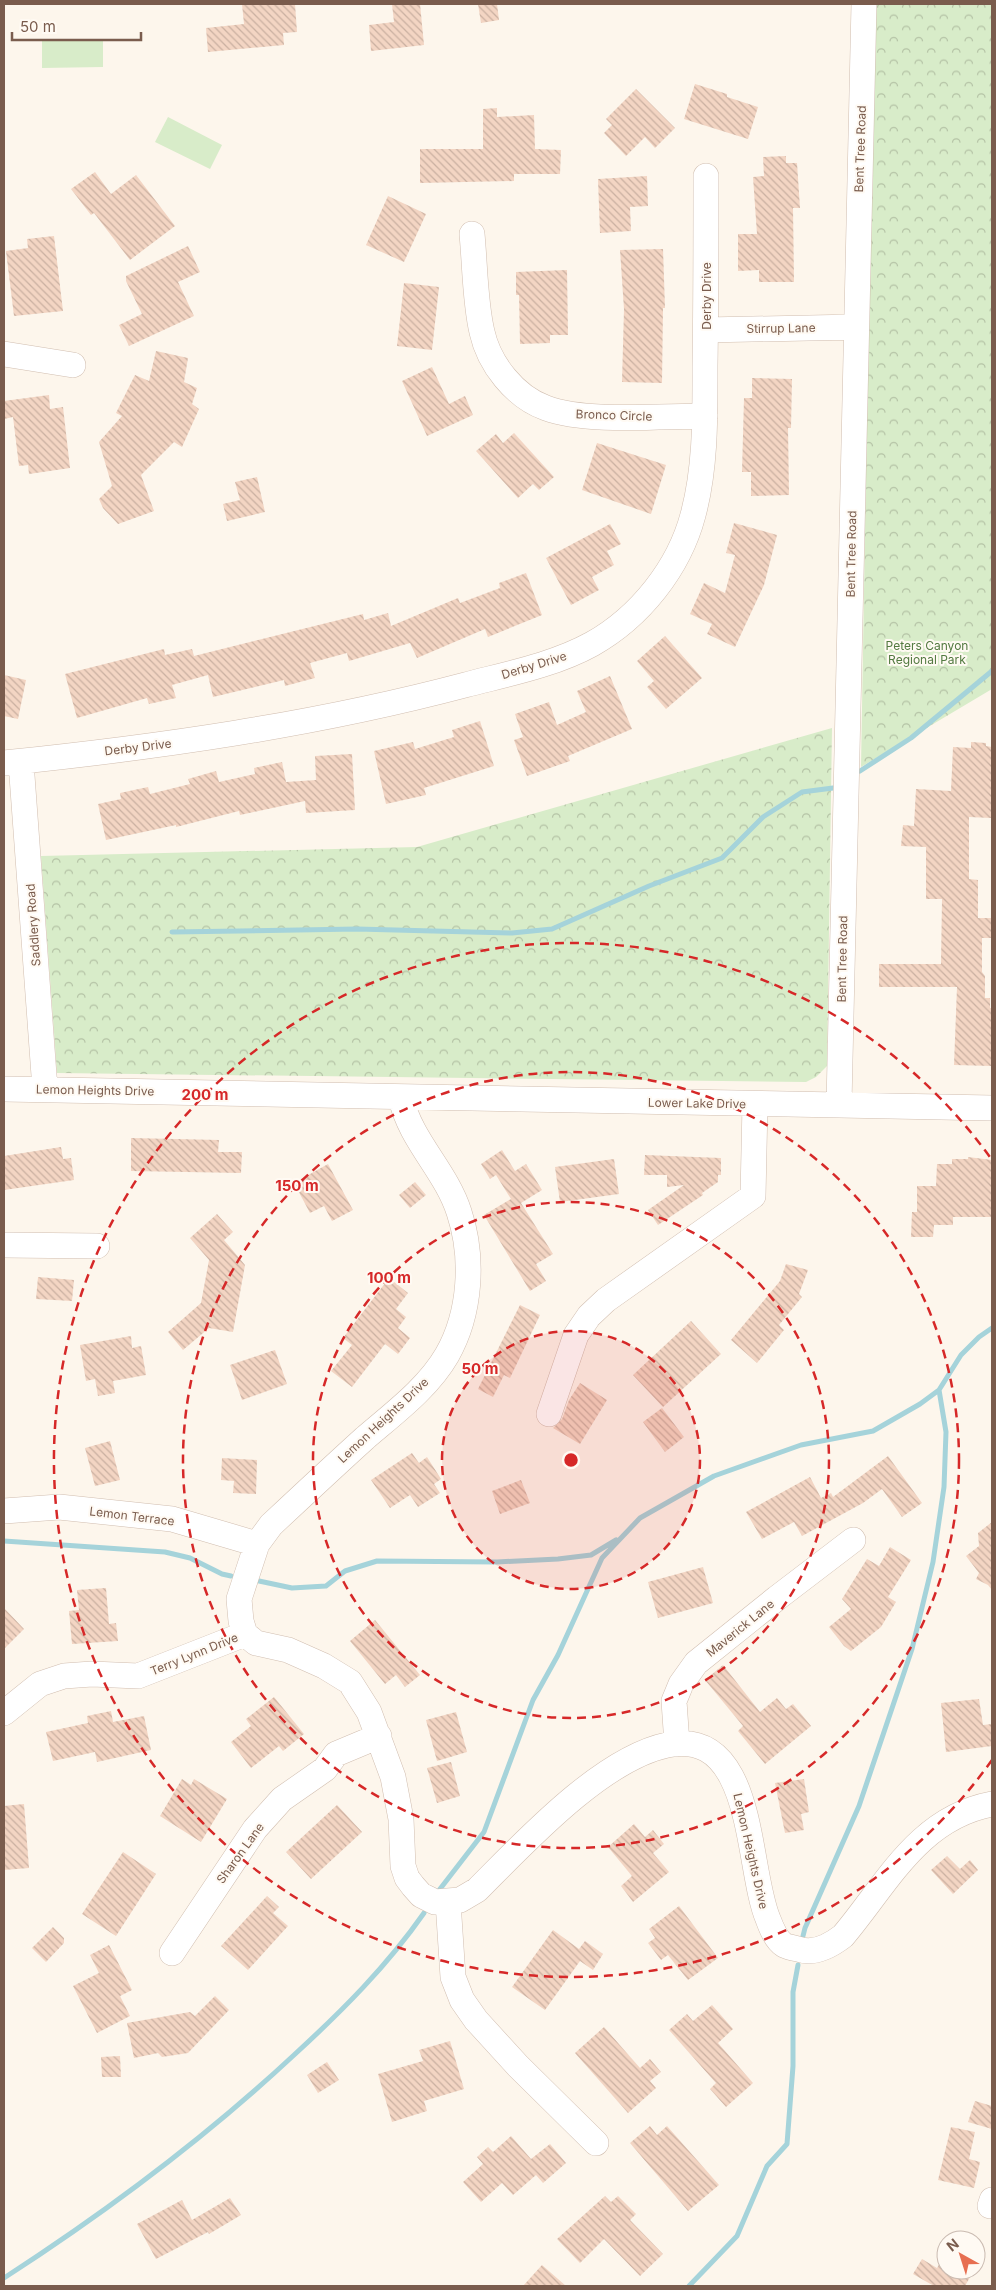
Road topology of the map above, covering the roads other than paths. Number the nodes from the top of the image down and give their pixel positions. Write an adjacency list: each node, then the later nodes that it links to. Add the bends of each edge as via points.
1 (864, 4): 4 (street, Bent Tree Road)
2 (706, 176): 5 (street, Derby Drive)
3 (472, 234): 8 (street, Bronco Circle, via 482,332 500,371 516,390 546,408 584,416)
4 (856, 327): 5 (street, Stirrup Lane); 14 (street, Bent Tree Road)
5 (706, 330): 8 (street, Derby Drive)
6 (4, 354): 7 (street)
7 (73, 365)
8 (705, 416): 9 (street, Derby Drive, via 702,463 693,516 681,546 666,575 648,598 622,623 594,643 565,657 474,683 324,718 181,742)
9 (12, 762): 11 (street, Saddlery Road)
10 (4, 1089): 11 (street, Lemon Heights Drive)
11 (45, 1089): 12 (street, Lemon Heights Drive)
12 (401, 1098): 13 (street, Lower Lake Drive); 21 (street, Lemon Heights Drive, via 408,1122 437,1166 458,1209 466,1236 468,1287 456,1335 447,1355 418,1391 321,1477 271,1525)
13 (755, 1104): 14 (street, Lower Lake Drive); 18 (street, via 753,1196 606,1300 589,1316 576,1335)
14 (839, 1104): 15 (street, Lower Lake Drive)
15 (992, 1108)
16 (4, 1245): 17 (street)
17 (97, 1246)
18 (549, 1414)
19 (4, 1511): 21 (street, Lemon Terrace, via 59,1507 172,1519)
20 (853, 1540): 25 (street, Maverick Lane, via 696,1663 674,1701)
21 (257, 1544): 22 (street, Lemon Heights Drive, via 239,1599)
22 (245, 1634): 23 (street, Terry Lynn Drive, via 138,1676 64,1676 40,1684); 24 (street, via 256,1643 288,1650 324,1666 350,1682 369,1712)
23 (4, 1713)
24 (382, 1743): 27 (street, via 401,1819 403,1866 407,1878 421,1895 435,1902); 28 (street, Sharon Lane, via 336,1754 325,1769 282,1799 255,1829)
25 (677, 1744): 26 (street, Lemon Heights Drive, via 712,1751 733,1777 746,1824 761,1904 782,1944 804,1952 832,1944 843,1936 897,1864 934,1830 955,1816); 27 (street, Lemon Heights Drive, via 656,1748 601,1776 572,1798 477,1890 460,1900)
26 (992, 1804)
27 (448, 1902): 29 (street, via 453,1978 462,2000 518,2066)
28 (172, 1953)
29 (596, 2143)

